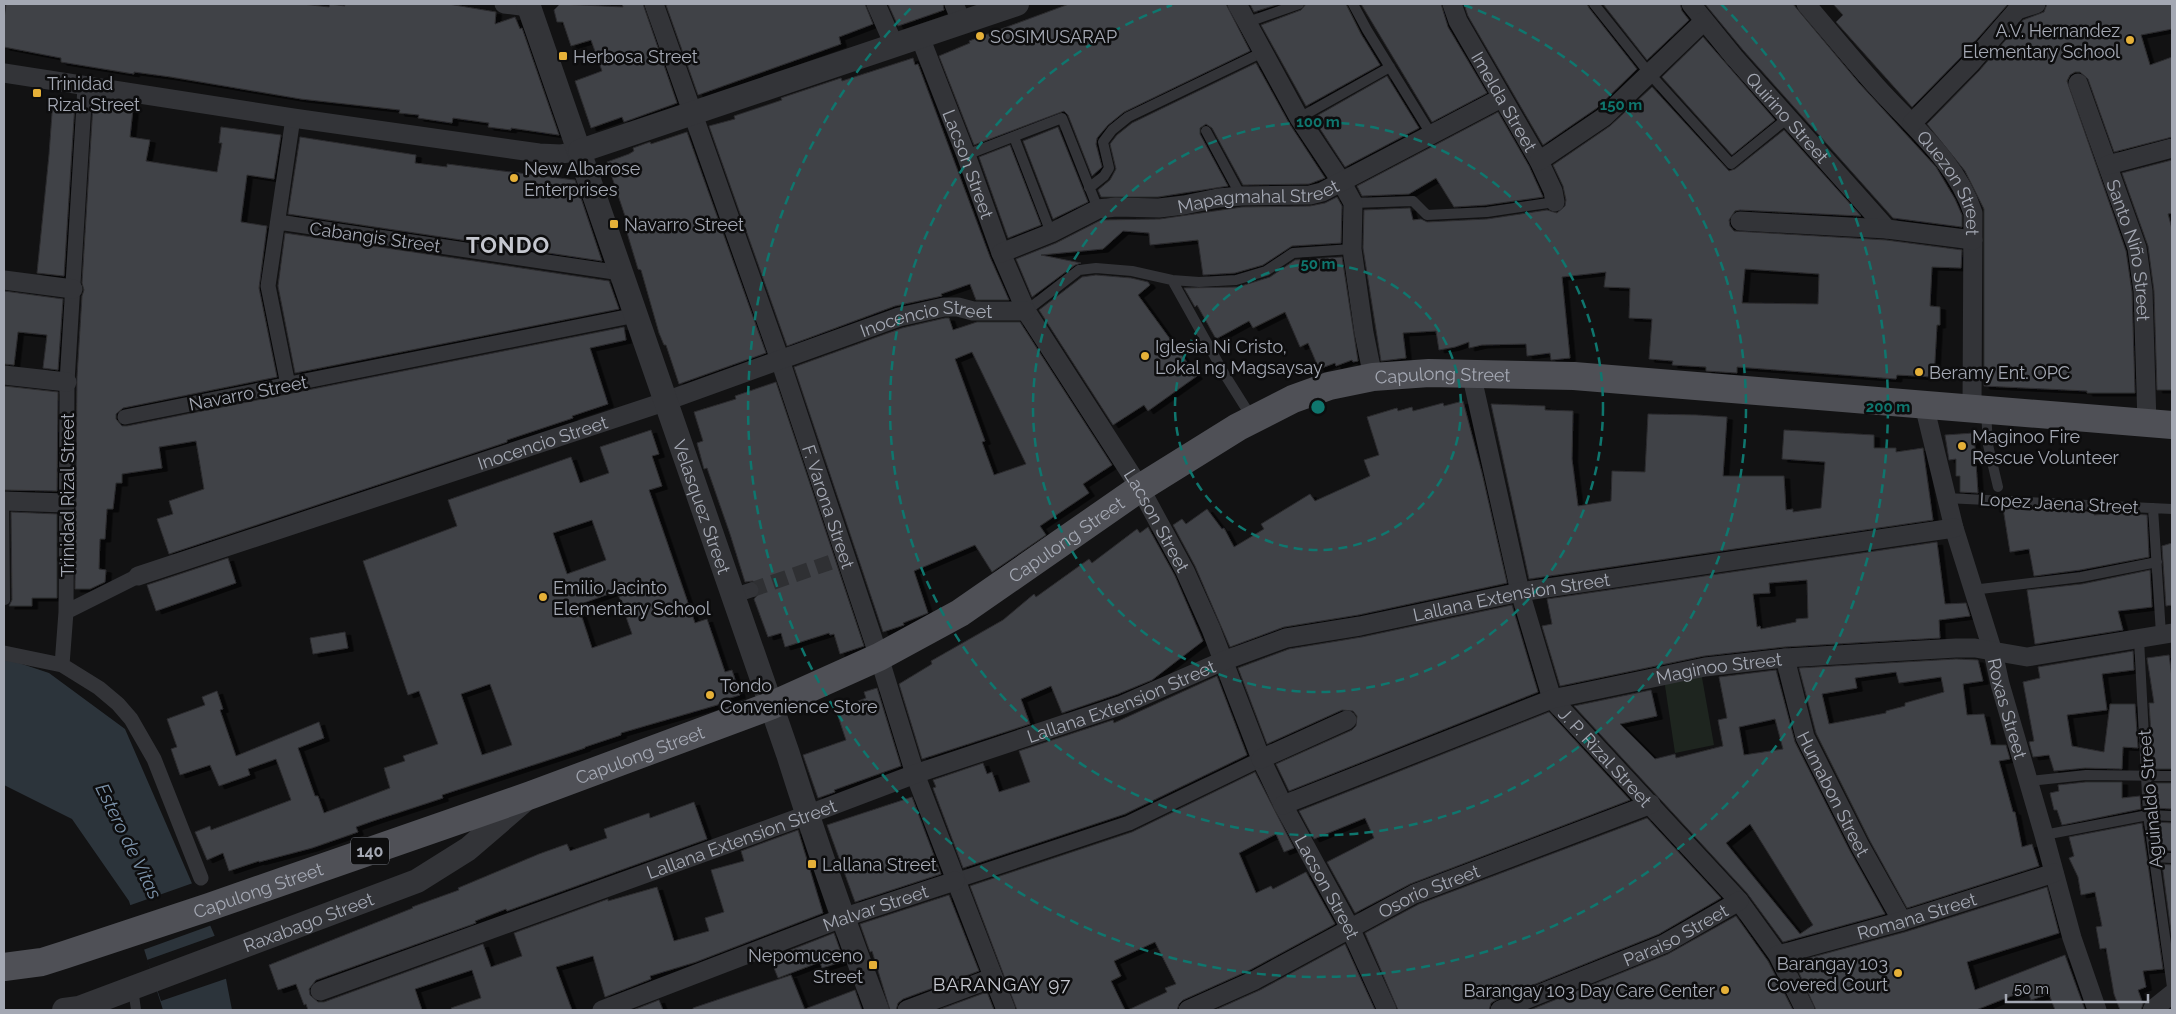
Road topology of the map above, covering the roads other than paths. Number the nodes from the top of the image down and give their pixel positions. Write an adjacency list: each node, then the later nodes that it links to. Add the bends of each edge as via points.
1 (504, 4): 13 (street)
2 (654, 4): 27 (street, F. Varona Street)
3 (876, 4): 19 (street)
4 (1017, 4): 15 (street)
5 (1237, 4): 17 (street)
6 (1299, 4): 17 (lane)
7 (1353, 4): 21 (lane)
8 (1452, 4): 26 (street, Imelda Street, via 1458,21)
9 (1594, 4): 23 (lane)
10 (1691, 4): 16 (street, Quirino Street)
11 (1806, 4): 31 (street, Quezon Street)
12 (2036, 4): 14 (street)
13 (528, 6): 36 (street, Velasquez Street)
14 (2016, 7): 31 (street, via 1971,63)
15 (958, 13): 18 (street)
16 (1704, 21): 23 (street); 28 (street, Quirino Street)
17 (1248, 22): 20 (street)
18 (920, 37): 19 (street); 37 (street, Lacson Street)
19 (894, 45): 27 (street)
20 (1263, 52): 30 (street); 41 (lane, via 1128,117 1103,142 1109,168)
21 (1390, 67): 30 (lane); 33 (lane)
22 (4, 73): 25 (street)
23 (1649, 74): 28 (lane, via 1731,164); 38 (street, via 1604,117)
24 (2078, 83): 39 (street, Santo Niño Street)
25 (85, 86): 29 (street); 56 (street, Trinidad Rizal Street)
26 (1501, 98): 33 (street, Mapagmahal Street); 38 (street, Imelda Street)
27 (693, 113): 36 (street); 59 (street, F. Varona Street)
28 (1789, 117): 48 (street, Quirino Street)
29 (293, 118): 36 (street, via 539,153); 47 (street)
30 (1299, 118): 40 (street)
31 (1912, 124): 50 (street, Quezon Street, via 1947,164 1968,197 1973,213)
32 (1206, 131): 42 (lane)
33 (1431, 134): 40 (street, Mapagmahal Street)
34 (1014, 137): 37 (lane); 41 (lane, via 1062,118); 49 (lane)
35 (2172, 148): 39 (street)
36 (580, 151): 53 (street, Velasquez Street)
37 (966, 156): 52 (street, Lacson Street)
38 (1539, 161): 43 (street, Imelda Street)
39 (2108, 165): 70 (street, Santo Niño Street, via 2137,248)
40 (1341, 182): 42 (street, Mapagmahal Street, via 1310,195); 44 (street)
41 (1089, 188): 45 (lane)
42 (1241, 196): 45 (street, Mapagmahal Street, via 1159,208)
43 (1555, 202): 44 (lane, via 1487,212 1427,215 1413,201)
44 (1352, 203): 51 (street)
45 (1098, 209): 49 (street, Mapagmahal Street)
46 (1740, 221): 48 (street)
47 (278, 222): 53 (street, Cabangis Street); 64 (street, via 268,286)
48 (1887, 229): 50 (street)
49 (1051, 233): 52 (street, Mapagmahal Street)
50 (1973, 240): 67 (street, Quezon Street)
51 (1352, 249): 55 (lane, via 1294,253 1266,271 1236,280); 62 (street)
52 (1001, 252): 57 (street, Lacson Street)
53 (621, 273): 58 (street, Velasquez Street)
54 (4, 280): 56 (street)
55 (1172, 280): 57 (lane, via 1132,271 1080,270); 69 (lane)
56 (73, 288): 63 (street, Trinidad Rizal Street)
57 (1026, 311): 59 (street, Inocencio Street, via 973,311 958,307 921,311); 72 (street, Lacson Street)
58 (636, 315): 64 (street, Navarro Street); 65 (street, Velasquez Street)
59 (780, 360): 65 (street, Inocencio Street); 89 (street, F. Varona Street, via 841,559)
60 (1471, 373): 62 (main road, Capulong Street / 140); 66 (main road, Capulong Street / 140, via 1574,376); 82 (street, J. P. Rizal Street)
61 (4, 375): 63 (street)
62 (1373, 377): 69 (main road, Capulong Street / 140, via 1329,386)
63 (67, 382): 75 (street, Trinidad Rizal Street)
64 (288, 385): 68 (street, Navarro Street)
65 (665, 401): 80 (street, Inocencio Street); 94 (street, Velasquez Street, via 742,593)
66 (1924, 405): 67 (main road, Capulong Street / 140); 73 (street, Roxas Street)
67 (1979, 409): 70 (main road, Capulong Street / 140); 71 (lane)
68 (125, 417)
69 (1252, 419): 72 (main road, Capulong Street / 140)
70 (2160, 425)
71 (1998, 486)
72 (1140, 488): 89 (main road, Capulong Street / 140, via 960,613); 91 (street, Lacson Street, via 1185,571)
73 (1945, 498): 76 (lane, Lopez Jaena Street); 78 (street, Roxas Street)
74 (4, 502): 75 (street); 83 (lane)
75 (66, 503): 84 (street, Trinidad Rizal Street)
76 (2153, 508): 77 (lane, Lopez Jaena Street); 79 (lane)
77 (2172, 509)
78 (1954, 528): 81 (street, Roxas Street); 82 (street, Lallana Extension Street)
79 (2157, 562): 81 (lane, via 2081,577); 85 (lane)
80 (138, 576): 84 (street, Inocencio Street)
81 (1972, 590): 87 (street, Roxas Street)
82 (1520, 592): 91 (street, Lallana Extension Street, via 1286,638); 93 (street, J. P. Rizal Street)
83 (5, 600)
84 (66, 612): 92 (street, Trinidad Rizal Street)
85 (2167, 634): 86 (street, Maginoo Street)
86 (2138, 639): 87 (street, Maginoo Street, via 2027,657); 98 (lane, Aguinaldo Street)
87 (1993, 652): 90 (street, Maginoo Street, via 1956,648); 100 (street, Roxas Street)
88 (4, 653): 92 (street)
89 (878, 657): 94 (main road, Capulong Street / 140); 97 (street, F. Varona Street)
90 (1785, 658): 93 (street, Maginoo Street, via 1696,669); 115 (street, Humabon Street, via 1805,737)
91 (1223, 661): 96 (street, Lacson Street); 97 (street, Lallana Extension Street, via 1122,705)
92 (62, 664): 111 (street, via 98,688 131,718 154,759)
93 (1552, 699): 102 (street, J. P. Rizal Street); 103 (street, Maginoo Street)
94 (770, 706): 101 (main road, Capulong Street / 140); 104 (street, Velasquez Street)
95 (1347, 720): 96 (street)
96 (1260, 759): 103 (street, Lacson Street); 112 (street, Malvar Street, via 1129,823)
97 (914, 774): 104 (street, Lallana Extension Street); 112 (street, F. Varona Street)
98 (2145, 776): 99 (lane); 100 (lane, via 2086,774); 105 (lane, Aguinaldo Street)
99 (2172, 776)
100 (2029, 781): 107 (street, Roxas Street)
101 (531, 795): 119 (main road, Capulong Street / 140, via 64,956); 123 (street, Raxabago Street, via 468,849 417,881 226,953)
102 (1651, 804): 113 (street, J. P. Rizal Street); 117 (street, Osorio Street, via 1414,894)
103 (1283, 805): 117 (street, Lacson Street)
104 (807, 815): 114 (street, Velasquez Street); 122 (street, Lallana Extension Street)
105 (2148, 815): 106 (lane); 107 (lane); 108 (lane, Aguinaldo Street)
106 (2172, 816)
107 (2044, 835): 110 (street, Roxas Street)
108 (2154, 857): 109 (lane); 116 (lane, Aguinaldo Street)
109 (2172, 858)
110 (2054, 873): 115 (street, Romana Street); 134 (street, Roxas Street)
111 (201, 878)
112 (955, 881): 114 (street, Malvar Street); 120 (street, F. Varona Street)
113 (1740, 901): 118 (street, J. P. Rizal Street); 133 (street, Paraiso Street, via 1664,944)
114 (842, 918): 127 (street, Malvar Street); 128 (street, Velasquez Street)
115 (1902, 920): 118 (street, Romana Street)
116 (2167, 922): 121 (lane, Aguinaldo Street)
117 (1350, 928): 131 (street, Osorio Street, via 1255,980); 132 (street, Lacson Street)
118 (1778, 955): 125 (street, J. P. Rizal Street)
119 (4, 967)
120 (992, 978): 129 (street); 130 (street, F. Varona Street)
121 (2172, 987)
122 (320, 991)
123 (141, 993): 126 (street, Raxabago Street)
124 (2172, 994): 135 (street)
125 (1800, 1008)
126 (64, 1010)
127 (602, 1010)
128 (877, 1010)
129 (907, 1010)
130 (1006, 1010)
131 (1188, 1010)
132 (1386, 1010)
133 (1500, 1010)
134 (2097, 1010)
135 (2152, 1010)

